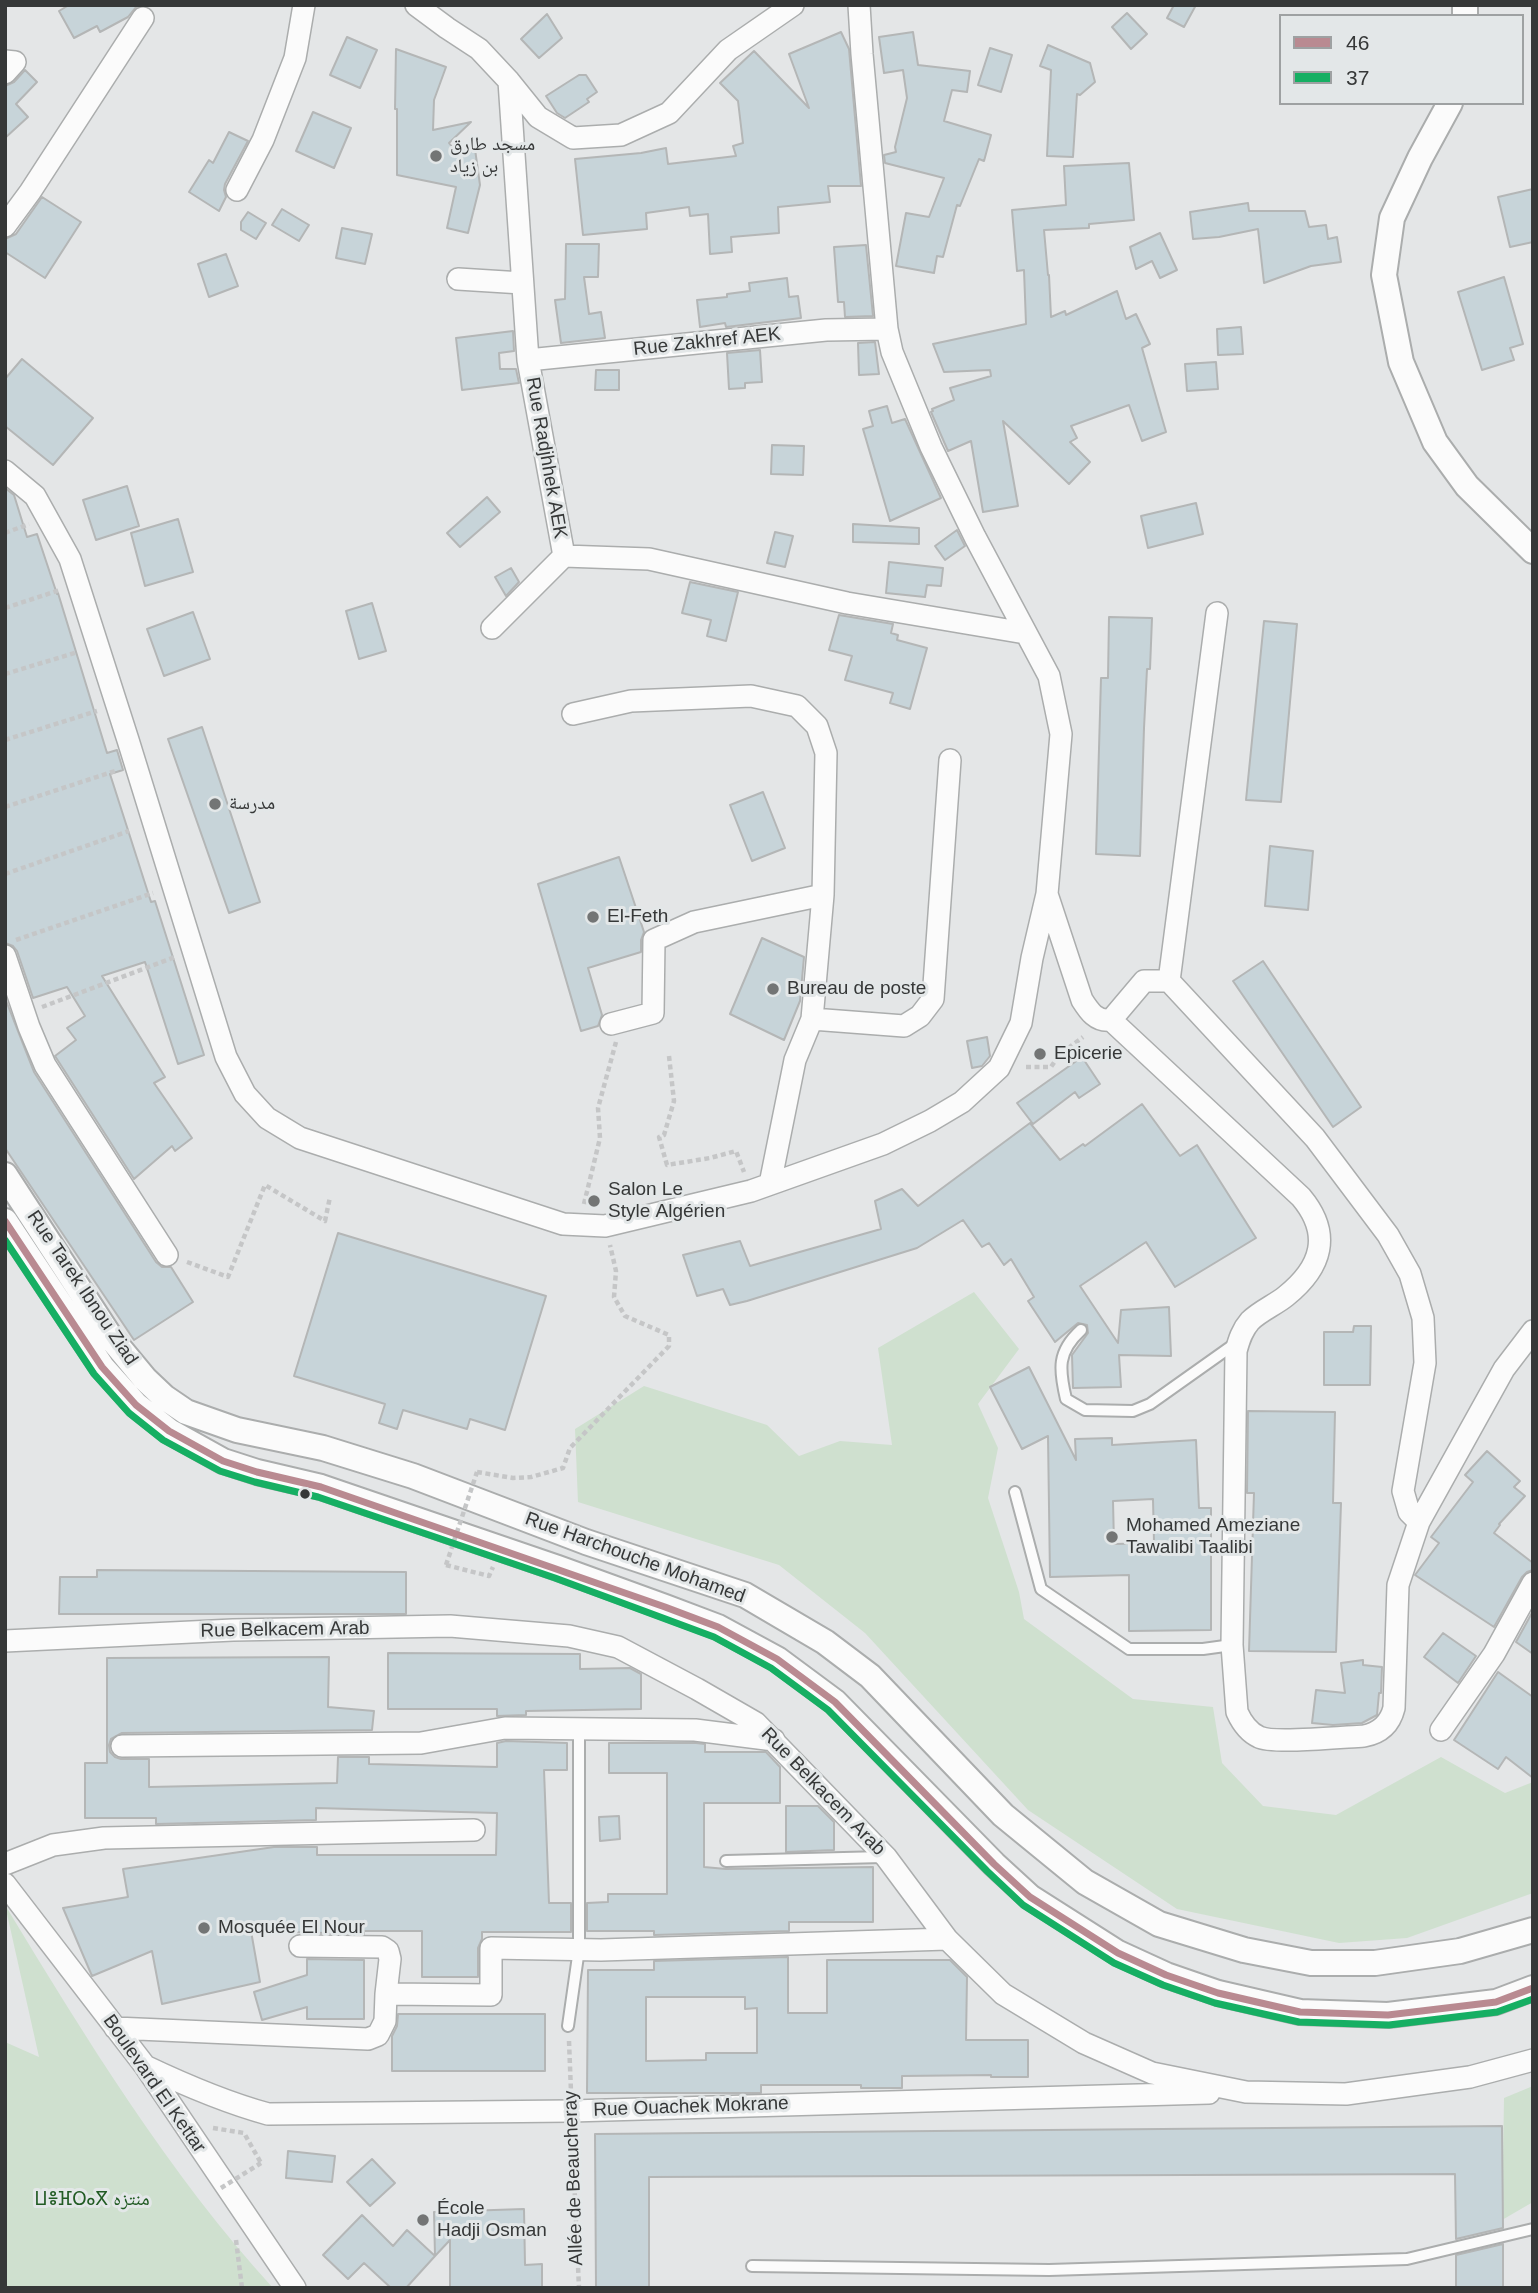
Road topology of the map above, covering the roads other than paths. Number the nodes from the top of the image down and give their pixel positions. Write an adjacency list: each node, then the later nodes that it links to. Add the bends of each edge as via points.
1 (304, 5): 10 (street, via 295,58 263,140)
2 (416, 5): 8 (street, via 479,49)
3 (793, 5): 8 (street, via 727,50 669,113 621,135 573,138 538,117)
4 (859, 5): 14 (street)
5 (143, 18): 11 (street)
6 (5, 61): 7 (street, via 15,62)
7 (5, 74)
8 (509, 81): 13 (street, Rue Radjhhek AEK)
9 (1449, 105): 17 (street, via 1392,218 1384,275 1401,362 1435,442 1467,486)
10 (237, 190)
11 (5, 226)
12 (458, 279): 13 (street)
13 (522, 283): 15 (street, Rue Radjhhek AEK)
14 (887, 329): 15 (street, Rue Zakhref AEK, via 826,330); 21 (street, via 931,447)
15 (528, 360): 18 (street, Rue Radjhhek AEK)
16 (5, 471): 32 (street, via 35,496 70,559 226,1057 245,1094 267,1118 300,1138 562,1224 605,1226)
17 (1533, 551)
18 (564, 556): 20 (street); 21 (street, via 649,559 847,603)
19 (1217, 613): 27 (street)
20 (492, 628)
21 (1025, 633): 24 (street, via 1049,676 1060,734)
22 (573, 714): 25 (street, via 631,701 751,696 797,706 817,726 826,753)
23 (950, 760): 28 (street, via 933,999 920,1016 904,1026)
24 (1047, 894): 29 (street, via 1082,1000 1091,1014); 32 (street, via 1021,1023 999,1068 962,1102 930,1121 883,1144)
25 (823, 895): 28 (street); 30 (street, via 694,922 654,940 653,1013)
26 (5, 956): 34 (street, via 45,1065)
27 (1169, 981): 29 (street, via 1144,981); 41 (street, via 1315,1138 1388,1235 1410,1274 1423,1318 1425,1363 1403,1491 1409,1512)
28 (812, 1018): 32 (street, via 795,1059)
29 (1111, 1020): 37 (street, via 1293,1189 1316,1220 1319,1248 1309,1274 1249,1322)
30 (617, 1023)
31 (5, 1175): 38 (street, Rue Tarek Ibnou Ziad, via 111,1338)
32 (770, 1184)
33 (5, 1221): 39 (street, Rue Tarek Ibnou Ziad, via 102,1367)
34 (167, 1255)
35 (1081, 1330): 37 (lane, via 1069,1341 1060,1374 1066,1399 1085,1410 1133,1411 1150,1404)
36 (1533, 1331): 41 (street, via 1504,1369)
37 (1238, 1341): 44 (street)
38 (164, 1396): 54 (street, Rue Harchouche Mohamed, via 210,1422 323,1448 414,1476 586,1542 745,1595 825,1642 870,1676 1003,1815 1084,1882 1159,1924 1244,1950 1311,1963 1375,1963 1460,1951)
39 (151, 1418): 58 (street, Rue Harchouche Mohamed, via 223,1461 321,1487 558,1568 718,1627 777,1659 835,1702 1030,1897 1118,1953 1166,1975 1218,1993 1300,2012 1388,2015 1496,2002)
40 (1015, 1492): 44 (lane, via 1041,1589 1129,1649)
41 (1419, 1522): 44 (street, via 1398,1585 1394,1708 1389,1722 1378,1732 1267,1740 1252,1733 1237,1713)
42 (1533, 1583): 46 (street, via 1494,1654)
43 (5, 1641): 47 (street, Rue Belkacem Arab, via 450,1626 569,1636 618,1647 732,1709)
44 (1232, 1645)
45 (579, 1729): 47 (street, via 695,1730); 48 (street, via 505,1728 421,1743); 57 (lane)
46 (1441, 1730)
47 (774, 1740): 50 (street, Rue Belkacem Arab)
48 (122, 1746)
49 (474, 1830): 52 (street, via 104,1838 53,1845)
50 (886, 1857): 51 (lane); 55 (street, Rue Belkacem Arab)
51 (726, 1861)
52 (5, 1864)
53 (5, 1884): 61 (street, Boulevard El Kettar)
54 (1533, 1930)
55 (947, 1939): 57 (street); 64 (street, Rue Belkacem Arab, via 1003,1994 1084,2043 1152,2073)
56 (300, 1946): 59 (street, via 382,1947 390,1959)
57 (579, 1949): 59 (street, via 491,1948 491,1995); 60 (lane)
58 (1533, 1988)
59 (386, 1994): 61 (street, via 384,2021 378,2035 368,2039)
60 (568, 2026)
61 (115, 2028): 63 (street, Boulevard El Kettar)
62 (1533, 2060): 64 (street, Rue Belkacem Arab, via 1470,2077 1346,2094)
63 (145, 2066): 64 (street, Rue Ouachek Mokrane, via 231,2104 268,2114 571,2111); 67 (street, Boulevard El Kettar)
64 (1246, 2092)
65 (1533, 2229): 66 (lane, via 1407,2259 1049,2270)
66 (752, 2266)
67 (295, 2288)

